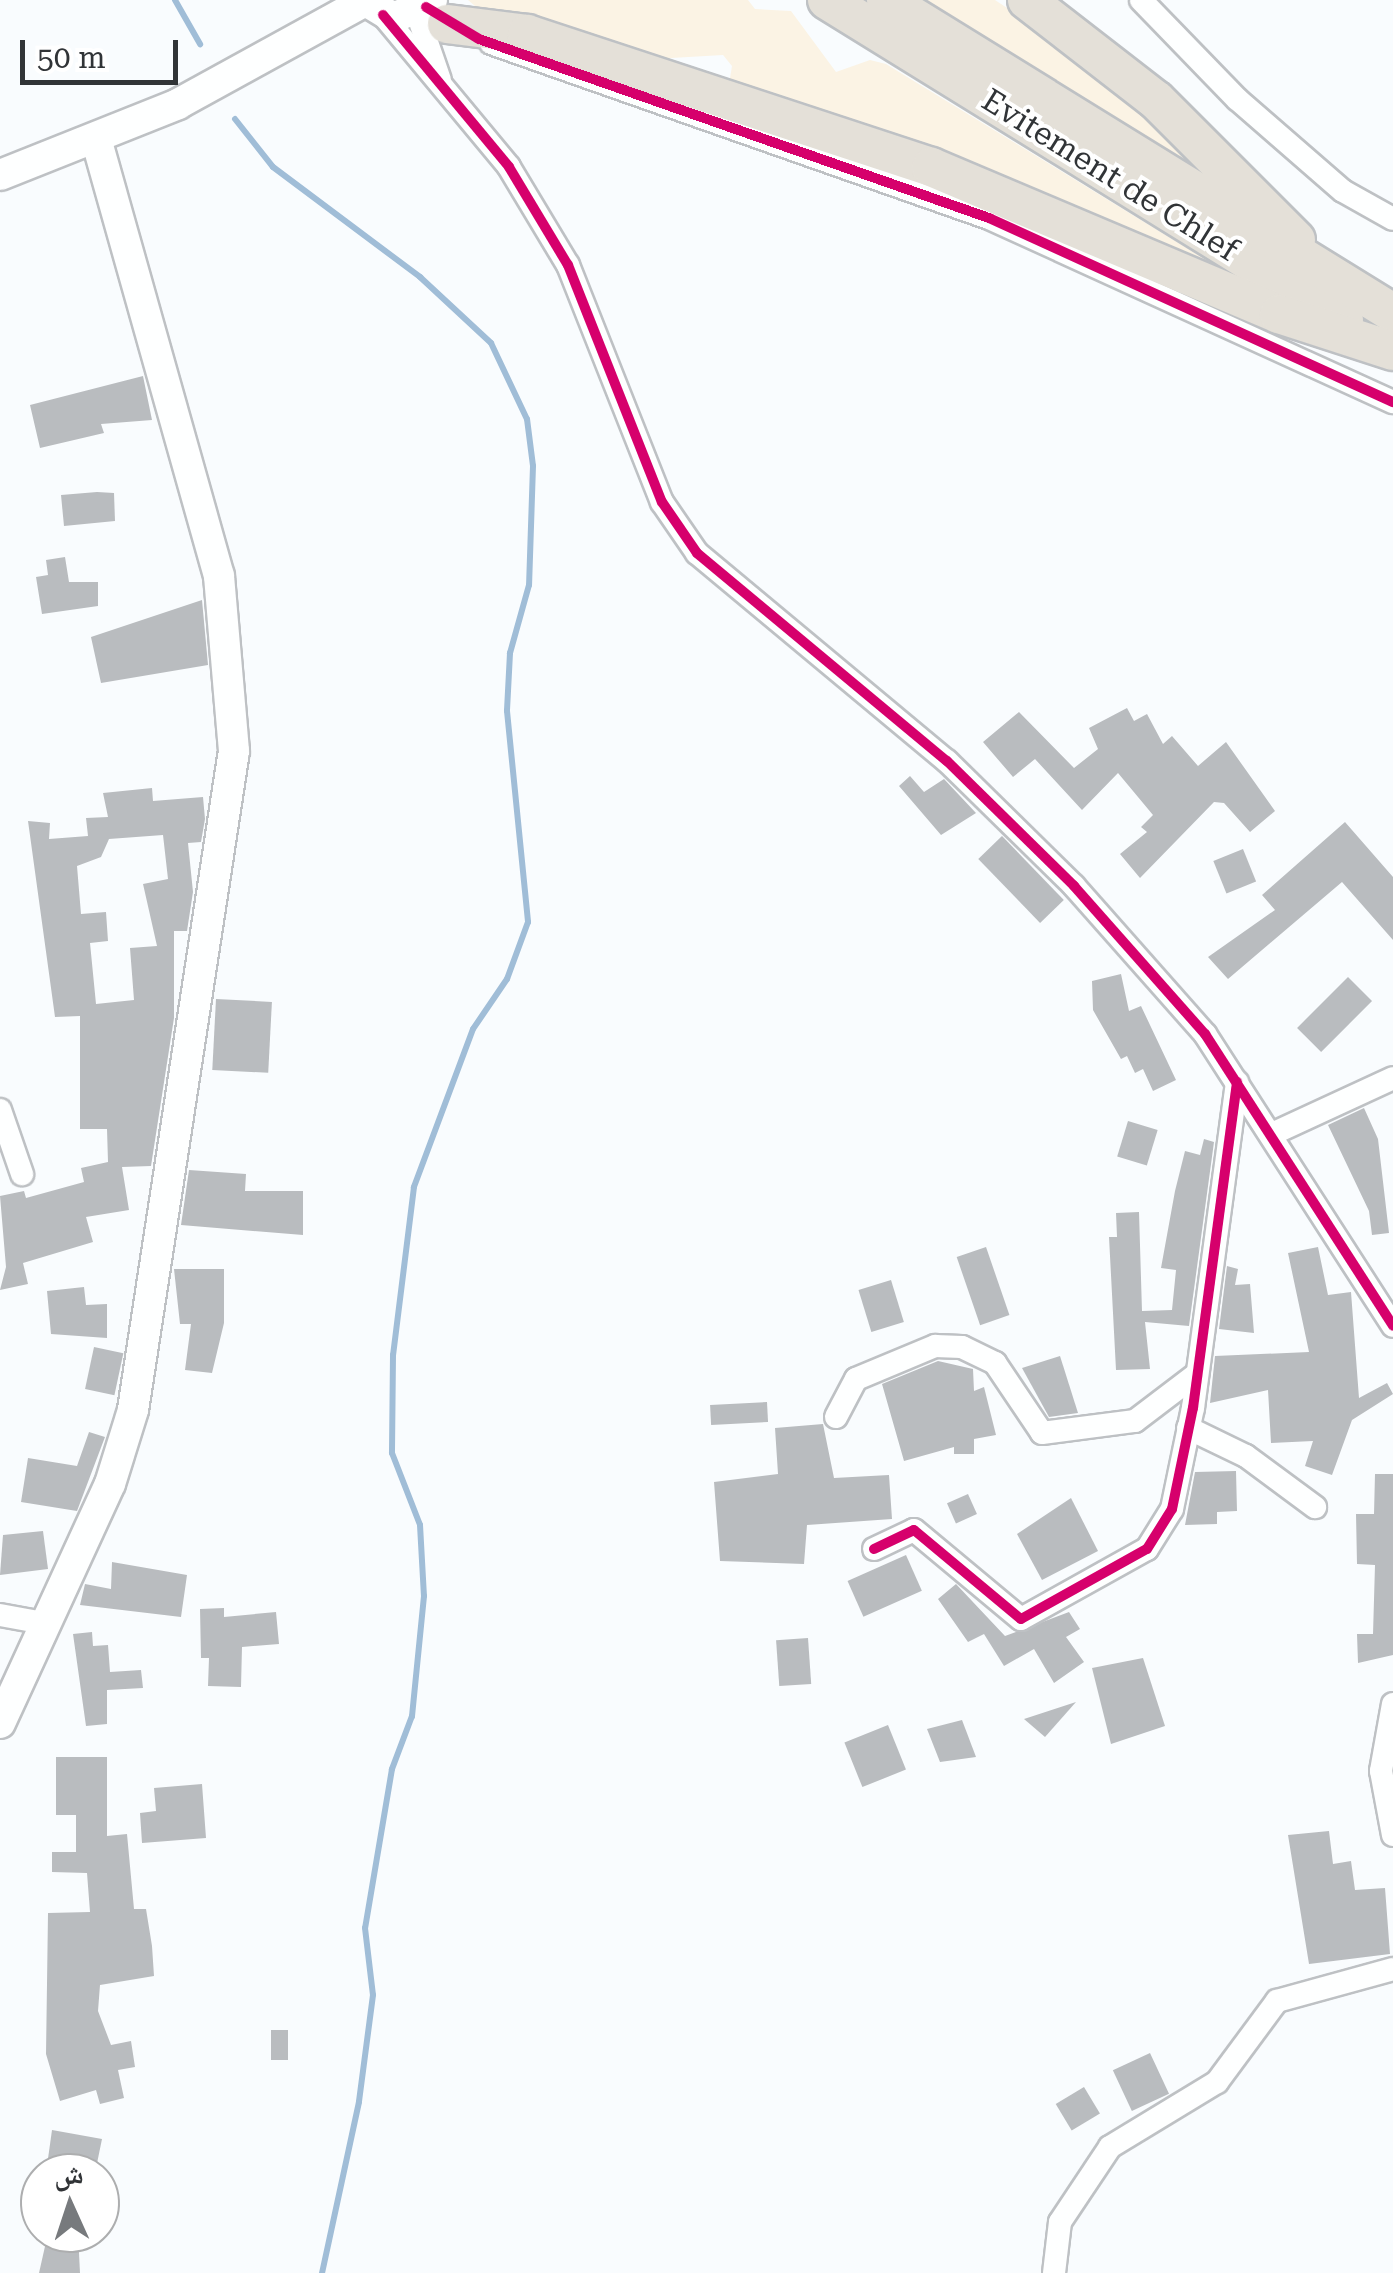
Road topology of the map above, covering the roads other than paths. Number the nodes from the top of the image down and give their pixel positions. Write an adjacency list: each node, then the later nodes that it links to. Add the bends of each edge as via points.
1 (827, 0): 13 (highway, Evitement de Chlef)
2 (886, 0): 11 (highway, Evitement de Chlef)
3 (1026, 0): 11 (highway, via 1156,100 1251,188)
4 (1141, 0): 10 (street, via 1237,100 1344,192)
5 (371, 5): 6 (main road); 7 (street, via 410,57); 8 (main road)
6 (430, 11): 7 (street); 13 (highway, via 528,34 931,167 1278,314); 14 (street, via 989,218)
7 (440, 80): 16 (street, via 509,167 568,265 662,502 696,553 947,762 1074,886)
8 (97, 142): 9 (main road); 27 (main road, via 218,576 234,751 133,1410)
9 (0, 175)
10 (1393, 219)
11 (1321, 268): 12 (highway, Evitement de Chlef)
12 (1393, 312)
13 (1393, 351)
14 (1393, 402)
15 (1393, 1078): 18 (street)
16 (1237, 1082): 18 (street); 21 (street)
17 (0, 1110): 19 (street)
18 (1272, 1134): 20 (street)
19 (22, 1174)
20 (1393, 1326)
21 (1197, 1374): 22 (street, via 1135,1420 1042,1434 995,1364 962,1347 935,1346 856,1379); 23 (street)
22 (836, 1417)
23 (1188, 1428): 24 (street, via 1246,1456); 25 (street, via 1172,1509 1147,1550 1031,1616 1007,1614 914,1530)
24 (1315, 1507)
25 (874, 1549)
26 (0, 1614): 27 (street)
27 (49, 1624): 29 (main road)
28 (1393, 1704): 30 (street, via 1380,1771)
29 (0, 1723)
30 (1393, 1834)
31 (1393, 1969): 32 (street, via 1277,2000 1216,2082 1110,2147 1060,2222)
32 (1054, 2273)

